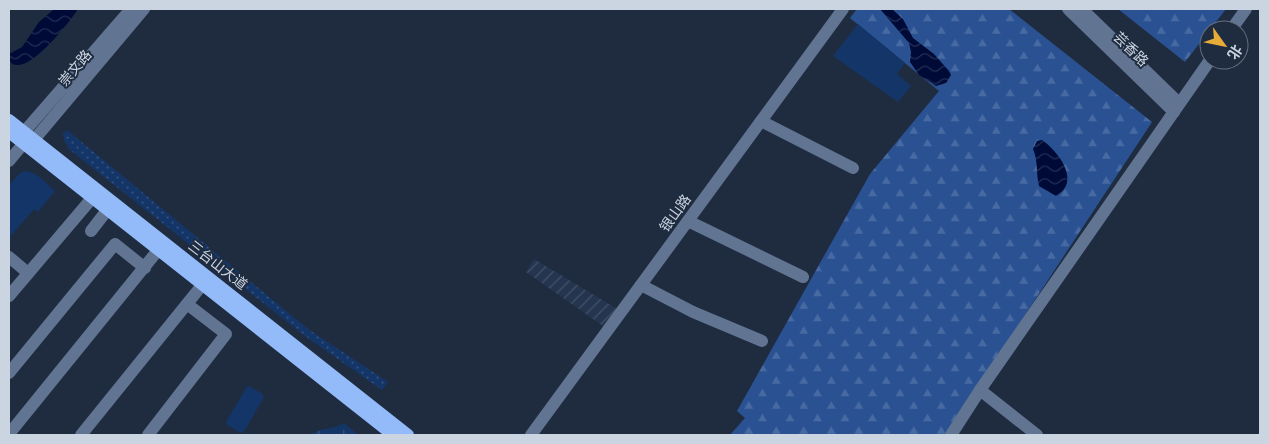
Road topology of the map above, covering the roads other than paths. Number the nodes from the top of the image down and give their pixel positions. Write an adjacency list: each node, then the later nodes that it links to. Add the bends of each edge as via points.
1 (131, 9): 12 (street, 崇文路)
2 (144, 9): 12 (street, 崇文路)
3 (844, 9): 11 (street, 银山路)
4 (1068, 9): 9 (street, 芸香路)
5 (1082, 9): 9 (street, 芸香路)
6 (1246, 9): 7 (street)
7 (1238, 20)
8 (1203, 70): 9 (street)
9 (1177, 108): 30 (street)
10 (9, 120): 12 (main road, 三台山大道)
11 (761, 122): 14 (street); 17 (street, 银山路)
12 (23, 139): 13 (street); 15 (main road, 三台山大道); 35 (main road, 三台山大道)
13 (9, 161)
14 (853, 168)
15 (93, 197): 16 (main road, 三台山大道); 22 (street)
16 (108, 208): 18 (street); 19 (main road, 三台山大道)
17 (688, 221): 23 (street); 25 (street, 银山路)
18 (91, 231)
19 (159, 249): 21 (street); 24 (main road, 三台山大道)
20 (9, 258): 22 (street)
21 (145, 268): 29 (street, via 115,244); 31 (street)
22 (28, 273): 26 (street)
23 (803, 277)
24 (203, 284): 27 (street); 34 (main road, 三台山大道)
25 (641, 286): 28 (street); 36 (street, 银山路)
26 (9, 296)
27 (187, 304): 32 (street); 33 (street, via 226,334)
28 (762, 341)
29 (9, 373)
30 (980, 390): 37 (street); 38 (street)
31 (9, 434)
32 (81, 435)
33 (148, 435)
34 (393, 435)
35 (408, 435)
36 (531, 435)
37 (951, 435)
38 (1037, 435)

